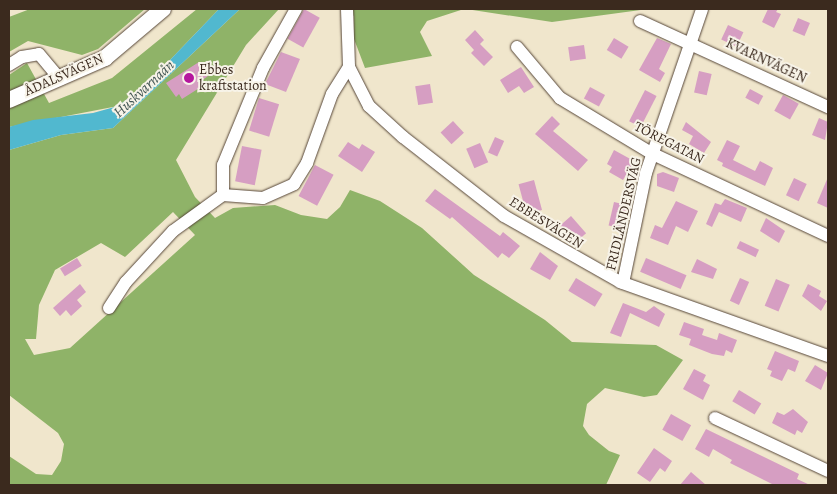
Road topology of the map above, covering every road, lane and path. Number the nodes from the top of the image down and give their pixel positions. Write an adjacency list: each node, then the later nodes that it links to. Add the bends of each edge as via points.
1 (163, 9): 10 (main road, ÅDALSVÄGEN, via 105,58)
2 (296, 9): 14 (street, via 263,68 223,165)
3 (347, 9): 9 (street, EBBESVÄGEN)
4 (702, 9): 6 (street, FRIDLÄNDERSVÄG)
5 (640, 21): 6 (street, KVARNVÄGEN)
6 (691, 42): 12 (street, KVARNVÄGEN); 13 (street, FRIDLÄNDERSVÄG)
7 (517, 47): 13 (street, TÖREGATAN, via 560,98)
8 (9, 65): 10 (street, via 22,57 39,54)
9 (349, 67): 14 (street, via 332,94 307,163 294,184 263,198); 16 (street, EBBESVÄGEN, via 369,106 403,137 504,216)
10 (60, 79): 11 (main road, ÅDALSVÄGEN)
11 (9, 100)
12 (828, 107)
13 (653, 154): 15 (street, TÖREGATAN); 16 (street, FRIDLÄNDERSVÄG)
14 (223, 195): 17 (street, via 172,231 126,282)
15 (828, 236)
16 (623, 284): 18 (street, EBBESVÄGEN)
17 (109, 308)
18 (828, 356)
19 (715, 418): 20 (street)
20 (828, 471)

